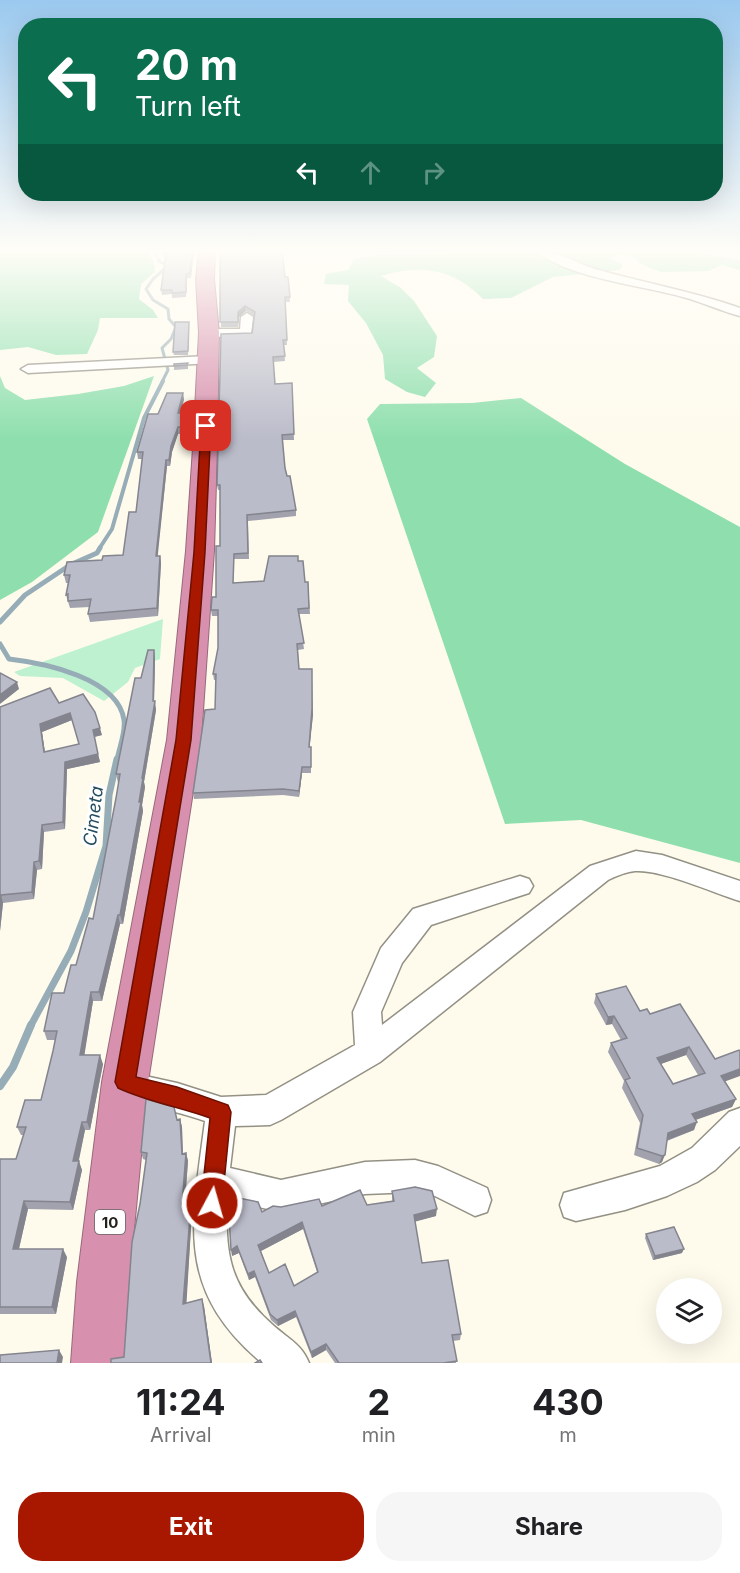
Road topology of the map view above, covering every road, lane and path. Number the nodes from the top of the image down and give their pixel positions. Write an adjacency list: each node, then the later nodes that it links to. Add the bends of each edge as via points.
1 (207, 313): 3 (highway, 10)
2 (247, 317): 3 (street, via 246,333)
3 (209, 347): 4 (street, via 177,361); 8 (highway, 10, via 200,552 184,740)
4 (28, 369)
5 (520, 886): 7 (street, via 422,918 391,956 367,1012)
6 (740, 891): 7 (street, via 663,865 636,861 612,867 539,918)
7 (370, 1052): 9 (street, via 270,1110)
8 (125, 1082): 9 (street); 14 (highway, 10)
9 (221, 1112): 11 (street)
10 (740, 1123): 13 (street, via 704,1160 677,1177)
11 (214, 1179): 12 (street, via 281,1196 365,1179 417,1176); 15 (street, via 210,1251 225,1296 238,1316)
12 (475, 1200)
13 (576, 1205)
14 (98, 1363)
15 (291, 1363)

